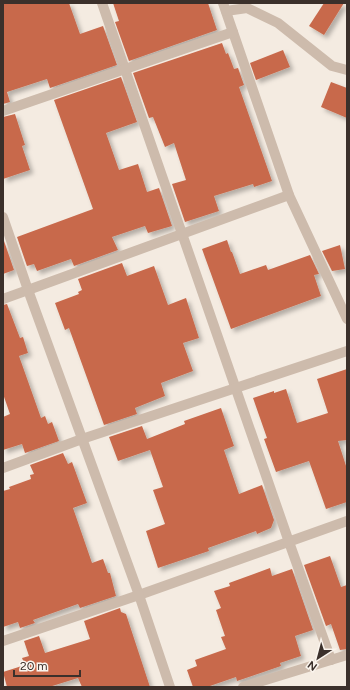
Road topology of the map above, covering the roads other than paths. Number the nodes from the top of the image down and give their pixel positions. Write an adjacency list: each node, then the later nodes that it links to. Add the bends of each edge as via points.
1 (102, 3): 4 (street)
2 (224, 7): 3 (street); 5 (street, via 247,8 278,23 332,66)
3 (233, 32): 4 (street); 7 (street)
4 (125, 69): 6 (street); 9 (street)
5 (347, 70)
6 (3, 111)
7 (289, 195): 9 (street); 12 (street)
8 (3, 217): 10 (street)
9 (182, 234): 10 (street); 14 (street)
10 (28, 290): 11 (street); 15 (street)
11 (3, 299)
12 (347, 319)
13 (347, 351): 14 (street)
14 (236, 388): 15 (street); 18 (street)
15 (82, 439): 16 (street); 19 (street)
16 (3, 468)
17 (347, 521): 18 (street)
18 (289, 542): 19 (street); 22 (street)
19 (139, 595): 20 (street); 23 (street)
20 (3, 641)
21 (347, 655): 22 (street)
22 (331, 660): 24 (street)
23 (170, 687)
24 (243, 687)

